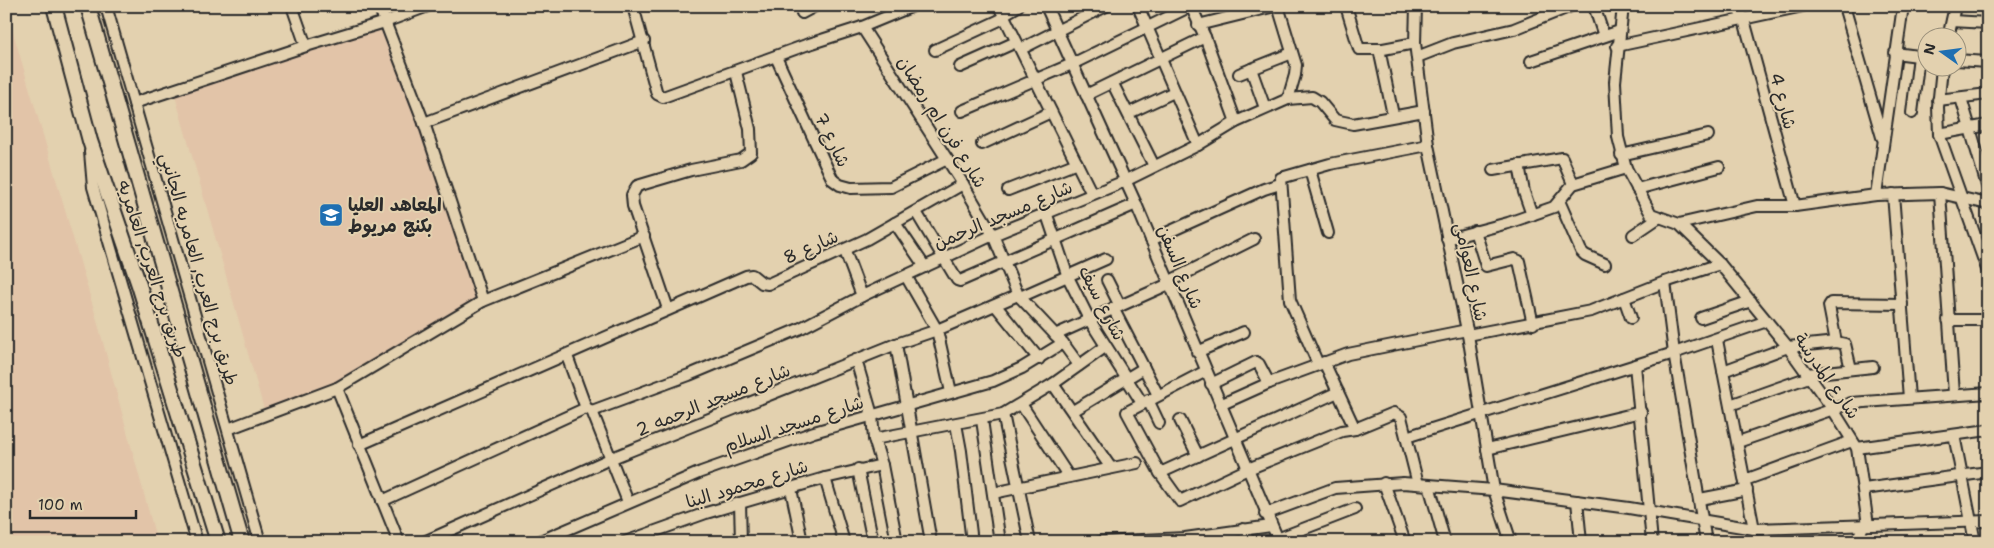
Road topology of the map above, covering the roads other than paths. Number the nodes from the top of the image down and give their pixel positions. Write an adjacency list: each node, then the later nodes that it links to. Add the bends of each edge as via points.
1 (54, 6): 86 (highway, طريق برج العرب, العامريه)
2 (88, 6): 265 (highway, طريق برج العرب, العامريه)
3 (106, 6): 72 (street, طريق برج العرب, العامريه الجانبي)
4 (292, 6): 43 (street)
5 (379, 6): 31 (street)
6 (428, 6): 31 (street)
7 (633, 6): 41 (street)
8 (815, 6): 27 (street)
9 (913, 6): 34 (street)
10 (1018, 6): 28 (street)
11 (1046, 6): 37 (street, شارع السفن)
12 (1106, 6): 37 (street)
13 (1138, 6): 35 (street)
14 (1191, 6): 33 (street); 35 (street)
15 (1276, 6): 33 (street); 48 (street)
16 (1346, 6): 46 (street, via 1359,49)
17 (1416, 6): 42 (street, شارع العوامى)
18 (1571, 6): 52 (street, via 1514,29 1453,43)
19 (1594, 6): 40 (street)
20 (1623, 6): 38 (street)
21 (1737, 6): 29 (street, شارع 4)
22 (1803, 6): 26 (street)
23 (1844, 6): 87 (street)
24 (1902, 6): 49 (street)
25 (1955, 6): 30 (street)
26 (1784, 8): 29 (street)
27 (802, 13)
28 (1002, 13): 44 (street); 47 (street)
29 (1744, 20): 45 (street); 115 (street, شارع 4)
30 (1952, 21): 32 (street); 36 (street)
31 (385, 22): 43 (street); 81 (street)
32 (1988, 23)
33 (1198, 25): 39 (street)
34 (862, 27): 51 (street); 92 (street, شارع فرن ام رمضان)
35 (1146, 28): 53 (street); 57 (street)
36 (1950, 28)
37 (1057, 31): 44 (street); 57 (street, شارع السفن)
38 (1620, 31): 40 (street); 45 (street)
39 (1205, 36): 53 (street); 80 (street)
40 (1604, 36): 54 (street)
41 (644, 41): 60 (street, via 657,94 666,97); 81 (street)
42 (1415, 42): 46 (street); 52 (street, شارع العوامى)
43 (306, 46): 72 (street)
44 (1018, 46): 58 (street); 64 (street)
45 (1617, 46): 91 (street, via 1615,101)
46 (1379, 48): 79 (street)
47 (935, 50)
48 (1292, 53): 59 (street); 70 (street, via 1296,71)
49 (1895, 53): 50 (street); 87 (street)
50 (1916, 56)
51 (776, 57): 60 (street); 92 (street, شارع 7, via 833,180 840,185 851,188 891,187)
52 (1417, 57): 75 (street, شارع العوامى)
53 (1160, 59): 65 (street); 66 (street)
54 (1531, 61)
55 (1966, 61): 56 (street)
56 (1988, 62)
57 (1072, 64): 64 (street); 68 (street, شارع السفن)
58 (960, 66)
59 (1251, 69): 61 (street); 73 (street)
60 (736, 72): 126 (street, via 750,129 751,152 741,160 637,186 632,200)
61 (1239, 74)
62 (1919, 78): 78 (street)
63 (1941, 78): 71 (street)
64 (1034, 79): 74 (street); 76 (street)
65 (1113, 84): 68 (street); 77 (street)
66 (1174, 92): 77 (street); 89 (street)
67 (1988, 94): 69 (street)
68 (1086, 96): 100 (street, شارع السفن)
69 (1961, 98): 71 (street); 83 (street)
70 (1288, 99): 73 (street, شارع مسجد الرحمن); 79 (street, شارع مسجد الرحمن, via 1312,97 1335,120 1347,124)
71 (1938, 100): 84 (street)
72 (134, 103): 212 (street, طريق برج العرب, العامريه الجانبي)
73 (1265, 108): 80 (street, شارع مسجد الرحمن)
74 (962, 111)
75 (1424, 111): 79 (street, شارع مسجد الرحمن); 90 (street, شارع العوامى)
76 (1051, 112): 88 (street); 93 (street)
77 (1129, 113): 95 (street)
78 (1912, 113)
79 (1393, 115)
80 (1236, 122): 89 (street, شارع مسجد الرحمن)
81 (424, 123): 147 (street)
82 (1988, 125): 83 (street)
83 (1971, 128): 84 (street); 105 (street)
84 (1939, 134): 111 (street)
85 (1708, 135): 91 (street)
86 (90, 140): 263 (street, via 93,187); 264 (highway, طريق برج العرب, العامريه, via 139,285)
87 (1883, 141): 110 (street)
88 (982, 144)
89 (1198, 145): 95 (street, شارع مسجد الرحمن)
90 (1428, 145): 98 (street); 129 (street, شارع العوامى)
91 (1621, 155): 97 (street)
92 (947, 159): 101 (street, شارع فرن ام رمضان)
93 (1077, 163): 106 (street); 108 (street)
94 (1519, 165): 99 (street); 103 (street, via 1562,158); 118 (street)
95 (1154, 166): 100 (street, شارع مسجد الرحمن)
96 (1720, 167): 104 (street)
97 (1626, 168): 103 (street); 104 (street)
98 (1310, 170): 102 (street, via 1282,177); 123 (street)
99 (1493, 170)
100 (1125, 182): 108 (street, شارع مسجد الرحمن); 113 (street, شارع السفن)
101 (963, 184): 116 (street, شارع 8); 124 (street, شارع فرن ام رمضان)
102 (1280, 184): 130 (street); 175 (street, via 1290,300)
103 (1573, 184): 112 (street)
104 (1637, 189): 119 (street, via 1650,214)
105 (1988, 189)
106 (1008, 190)
107 (1940, 193): 109 (street); 111 (street); 156 (street)
108 (1092, 194): 117 (street, شارع مسجد الرحمن)
109 (1893, 194): 110 (street); 149 (street)
110 (1876, 195): 115 (street)
111 (1962, 200): 114 (street); 138 (street)
112 (1560, 203): 118 (street); 135 (street, via 1577,246 1585,255)
113 (1136, 204): 127 (street); 130 (street, شارع السفن)
114 (1988, 204)
115 (1795, 206): 121 (street, via 1757,206)
116 (916, 212): 120 (street, شارع 8); 132 (street)
117 (1046, 212): 124 (street, شارع مسجد الرحمن); 127 (street, شارع سيف)
118 (1532, 215): 122 (street)
119 (1658, 218): 121 (street); 125 (street)
120 (895, 223): 131 (street, شارع 8); 137 (street)
121 (1679, 224): 136 (street, شارع المدرسة)
122 (1475, 232): 129 (street); 159 (street, via 1486,266 1514,259 1519,261)
123 (1328, 233)
124 (993, 235): 132 (street, شارع مسجد الرحمن); 134 (street, شارع فرن ام رمضان)
125 (1632, 235)
126 (644, 236): 147 (street); 152 (street)
127 (1055, 238): 134 (street); 140 (street, شارع سيف)
128 (1254, 239): 143 (street)
129 (1447, 239): 162 (street, شارع العوامى)
130 (1151, 240): 143 (street, شارع السفن)
131 (844, 251): 144 (street); 152 (street, شارع 8, via 768,284 748,275)
132 (945, 257): 134 (street, via 960,281); 137 (street, شارع مسجد الرحمن)
133 (1106, 259): 140 (street, شارع مسجد الرحمه 2)
134 (1002, 261): 145 (street, شارع فرن ام رمضان)
135 (1605, 264)
136 (1720, 264): 142 (street); 148 (street, شارع المدرسة)
137 (925, 267): 139 (street, شارع مسجد الرحمن)
138 (1988, 272)
139 (906, 276): 144 (street, شارع مسجد الرحمن); 160 (street)
140 (1068, 276): 145 (street, شارع مسجد الرحمه 2); 155 (street, شارع سيف)
141 (1107, 280): 151 (street)
142 (1665, 282): 146 (street); 171 (street)
143 (1169, 283): 151 (street); 170 (street, شارع السفن)
144 (862, 296): 201 (street, شارع مسجد الرحمن, via 799,329 689,375)
145 (1019, 296): 150 (street, شارع مسجد الرحمه 2); 163 (street, شارع فرن ام رمضان)
146 (1624, 298): 153 (street); 159 (street, via 1591,311)
147 (484, 301): 188 (street)
148 (1751, 302): 154 (street); 158 (street, شارع المدرسة)
149 (1902, 304): 165 (street, via 1831,303); 194 (street)
150 (996, 306): 160 (street, شارع مسجد الرحمه 2); 173 (street)
151 (1116, 307): 155 (street); 179 (street)
152 (668, 309): 172 (street, شارع 8)
153 (1631, 318)
154 (1700, 318)
155 (1089, 319): 163 (street); 168 (street, شارع سيف)
156 (1948, 320): 157 (street); 192 (street)
157 (1988, 320)
158 (1766, 321): 164 (street); 169 (street, شارع المدرسة)
159 (1533, 324): 162 (street)
160 (937, 330): 166 (street, شارع مسجد الرحمه 2); 189 (street)
161 (1244, 332): 170 (street)
162 (1467, 332): 175 (street, via 1348,354); 204 (street, شارع العوامى)
163 (1055, 335): 167 (street, شارع فرن ام رمضان)
164 (1717, 340): 171 (street); 182 (street)
165 (1836, 342): 169 (street); 180 (street, via 1845,344)
166 (896, 344): 174 (street, شارع مسجد الرحمه 2); 196 (street)
167 (1063, 344): 173 (street, شارع مسجد السلام); 176 (street, شارع فرن ام رمضان)
168 (1105, 347): 176 (street); 184 (street, شارع سيف)
169 (1788, 347): 182 (street); 183 (street, شارع المدرسة)
170 (1197, 352): 181 (street, شارع السفن)
171 (1674, 353): 177 (street); 244 (street)
172 (567, 356): 201 (street); 221 (street, شارع 8)
173 (1039, 359): 189 (street, شارع مسجد السلام, via 993,381)
174 (856, 360): 206 (street); 224 (street, شارع مسجد الرحمه 2)
175 (1321, 363): 187 (street); 190 (street)
176 (1079, 365): 185 (street)
177 (1635, 365): 203 (street); 204 (street)
178 (1873, 367): 180 (street)
179 (1144, 368): 184 (street); 193 (street)
180 (1851, 369): 183 (street)
181 (1206, 371): 186 (street, شارع السفن); 193 (street)
182 (1723, 371): 199 (street)
183 (1808, 376): 199 (street); 200 (street, شارع المدرسة)
184 (1126, 378): 195 (street, شارع سيف); 202 (street)
185 (1053, 384): 197 (street); 202 (street)
186 (1211, 384): 187 (street, via 1256,362); 198 (street, شارع السفن)
187 (1268, 384): 198 (street)
188 (337, 388): 212 (street); 221 (street)
189 (951, 392): 196 (street, شارع مسجد السلام)
190 (1338, 392): 211 (street); 218 (street)
191 (1988, 393): 192 (street)
192 (1954, 394): 194 (street)
193 (1158, 395): 195 (street)
194 (1909, 398): 200 (street, via 1851,403)
195 (1145, 401): 209 (street, شارع سيف); 231 (street, via 1126,412)
196 (907, 404): 206 (street, شارع مسجد السلام); 214 (street)
197 (1021, 404): 205 (street); 233 (street)
198 (1220, 405): 218 (street, شارع السفن)
199 (1730, 405): 219 (street)
200 (1832, 408): 219 (street); 220 (street, شارع المدرسة)
201 (589, 410): 224 (street); 246 (street, شارع مسجد الرحمن)
202 (1073, 411): 227 (street)
203 (1641, 412): 222 (street); 250 (street)
204 (1481, 413): 216 (street); 222 (street, شارع العوامى)
205 (1002, 414): 207 (street); 239 (street)
206 (872, 415): 217 (street); 247 (street, شارع مسجد السلام, via 701,472)
207 (982, 420): 210 (street); 243 (street)
208 (1180, 420): 223 (street)
209 (1159, 423)
210 (956, 424): 214 (street); 277 (street)
211 (1355, 429): 216 (street, via 1397,413); 228 (street, via 1342,431)
212 (228, 430): 266 (street, طريق برج العرب, العامريه الجانبي)
213 (1988, 430): 215 (street)
214 (913, 432): 217 (street); 276 (street)
215 (1954, 435): 220 (street); 232 (street)
216 (1406, 437): 236 (street)
217 (874, 439): 226 (street)
218 (1235, 439): 223 (street); 228 (street, شارع السفن)
219 (1738, 442): 238 (street)
220 (1854, 444): 238 (street); 241 (street, شارع المدرسة)
221 (359, 445): 246 (street)
222 (1487, 449): 242 (street, شارع العوامى)
223 (1198, 456): 231 (street)
224 (612, 458): 247 (street); 268 (street, شارع مسجد الرحمه 2)
225 (1137, 463): 227 (street)
226 (882, 466): 229 (street, شارع محمود البنا); 275 (street)
227 (1112, 468): 233 (street)
228 (1248, 469): 231 (street, via 1181,501); 251 (street, شارع السفن)
229 (858, 470): 234 (street, شارع محمود البنا); 274 (street)
230 (1988, 472): 232 (street)
231 (1160, 473)
232 (1962, 474): 241 (street); 254 (street)
233 (1069, 477): 239 (street)
234 (825, 478): 240 (street, شارع محمود البنا); 273 (street)
235 (1384, 483): 236 (street); 251 (street, via 1335,488); 262 (street)
236 (1418, 484): 237 (street)
237 (1429, 484): 242 (street); 282 (street)
238 (1746, 485): 244 (street); 258 (street)
239 (1019, 487): 243 (street); 279 (street)
240 (791, 489): 248 (street, شارع محمود البنا); 272 (street)
241 (1864, 489): 255 (street, شارع المدرسة)
242 (1494, 490): 245 (street); 283 (street, شارع العوامى)
243 (993, 493): 278 (street)
244 (1700, 499): 253 (street)
245 (1577, 501): 250 (street); 284 (street)
246 (382, 502): 267 (street)
247 (628, 502): 269 (street, شارع مسجد السلام)
248 (740, 503): 270 (street, شارع محمود البنا); 271 (street)
249 (1355, 509): 260 (street)
250 (1649, 512): 253 (street); 285 (street)
251 (1265, 514): 256 (street, شارع السفن)
252 (1988, 521): 254 (street)
253 (1704, 522): 258 (street); 286 (street)
254 (1970, 522): 255 (street); 288 (street)
255 (1865, 525): 258 (street); 287 (street)
256 (1271, 526): 257 (street); 260 (street, شارع السفن)
257 (1243, 529): 259 (street); 281 (street)
258 (1754, 529)
259 (1186, 540): 261 (street)
260 (1278, 540)
261 (1122, 541): 280 (street)
262 (1402, 541)
263 (197, 542)
264 (218, 542)
265 (242, 542)
266 (260, 542)
267 (399, 542)
268 (424, 542)
269 (538, 542)
270 (624, 542)
271 (741, 542)
272 (802, 542)
273 (844, 542)
274 (873, 542)
275 (897, 542)
276 (931, 542)
277 (972, 542)
278 (1000, 542)
279 (1030, 542)
280 (1100, 542)
281 (1250, 542)
282 (1445, 542)
283 (1511, 542)
284 (1581, 542)
285 (1652, 542)
286 (1706, 542)
287 (1857, 542)
288 (1975, 542)

